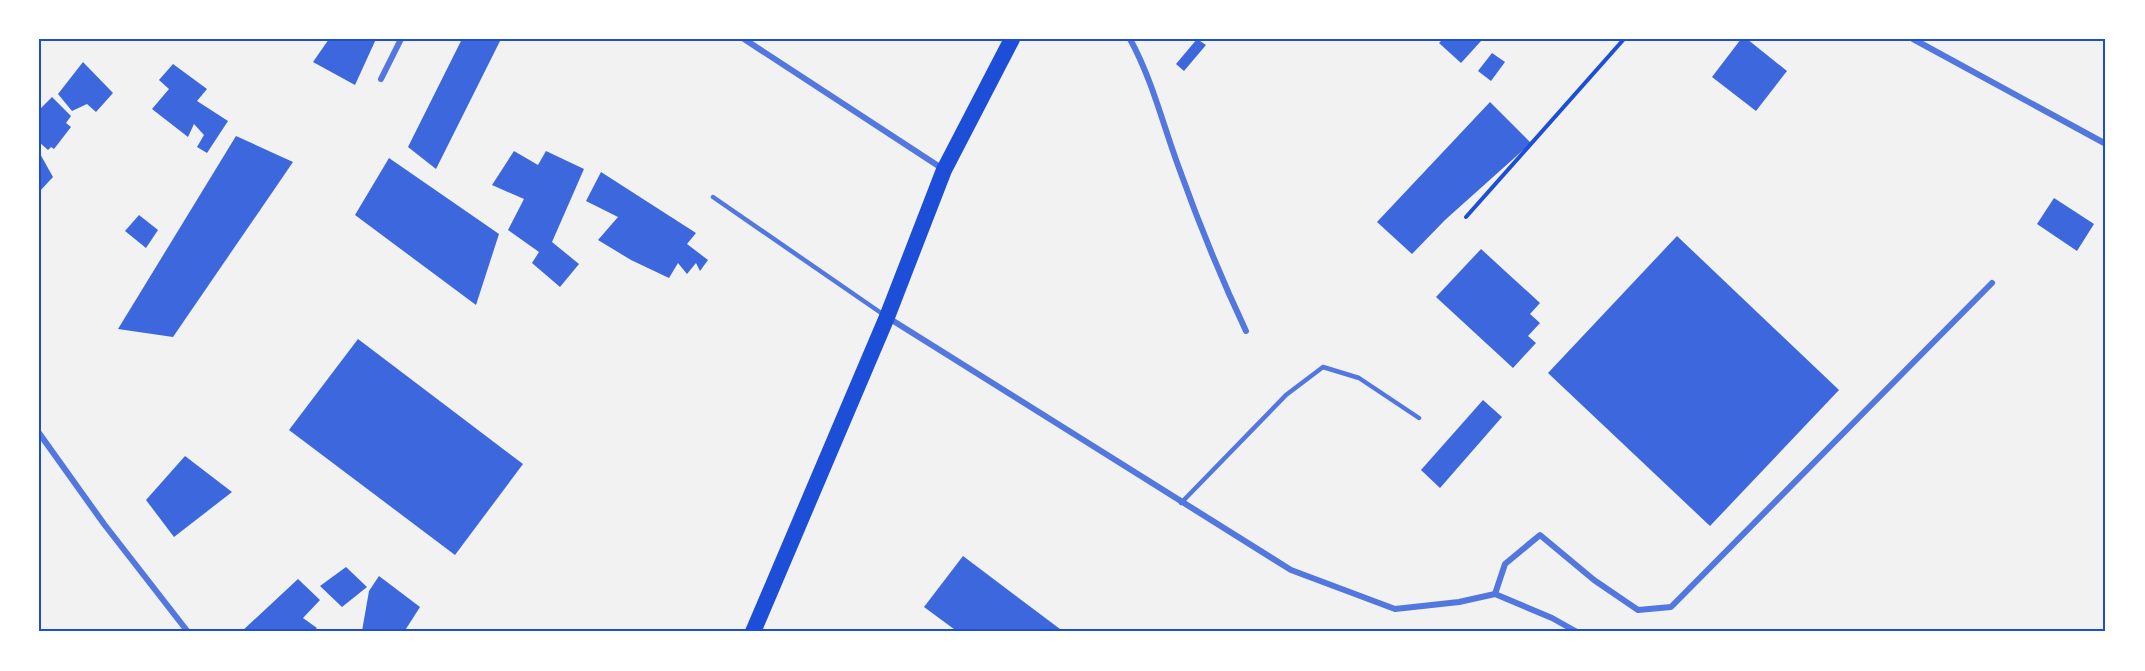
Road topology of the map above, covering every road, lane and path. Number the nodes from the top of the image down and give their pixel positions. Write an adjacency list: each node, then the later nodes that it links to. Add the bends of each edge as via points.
1 (401, 39): 7 (street)
2 (744, 39): 9 (street)
3 (1012, 39): 9 (highway)
4 (1130, 39): 14 (street, via 1218,271)
5 (1624, 39): 11 (path)
6 (1913, 39): 8 (street)
7 (381, 79)
8 (2106, 144)
9 (944, 170): 13 (highway)
10 (713, 196): 13 (lane)
11 (1466, 217)
12 (1992, 283): 18 (street, via 1671,607 1638,610 1540,535 1505,564)
13 (887, 317): 17 (street); 20 (highway)
14 (1246, 331)
15 (1419, 418): 17 (lane, via 1359,378 1323,366 1286,395)
16 (39, 433): 19 (street)
17 (1181, 503): 18 (street, via 1291,570 1395,609)
18 (1495, 594): 21 (street)
19 (188, 632)
20 (753, 632)
21 (1577, 632)

